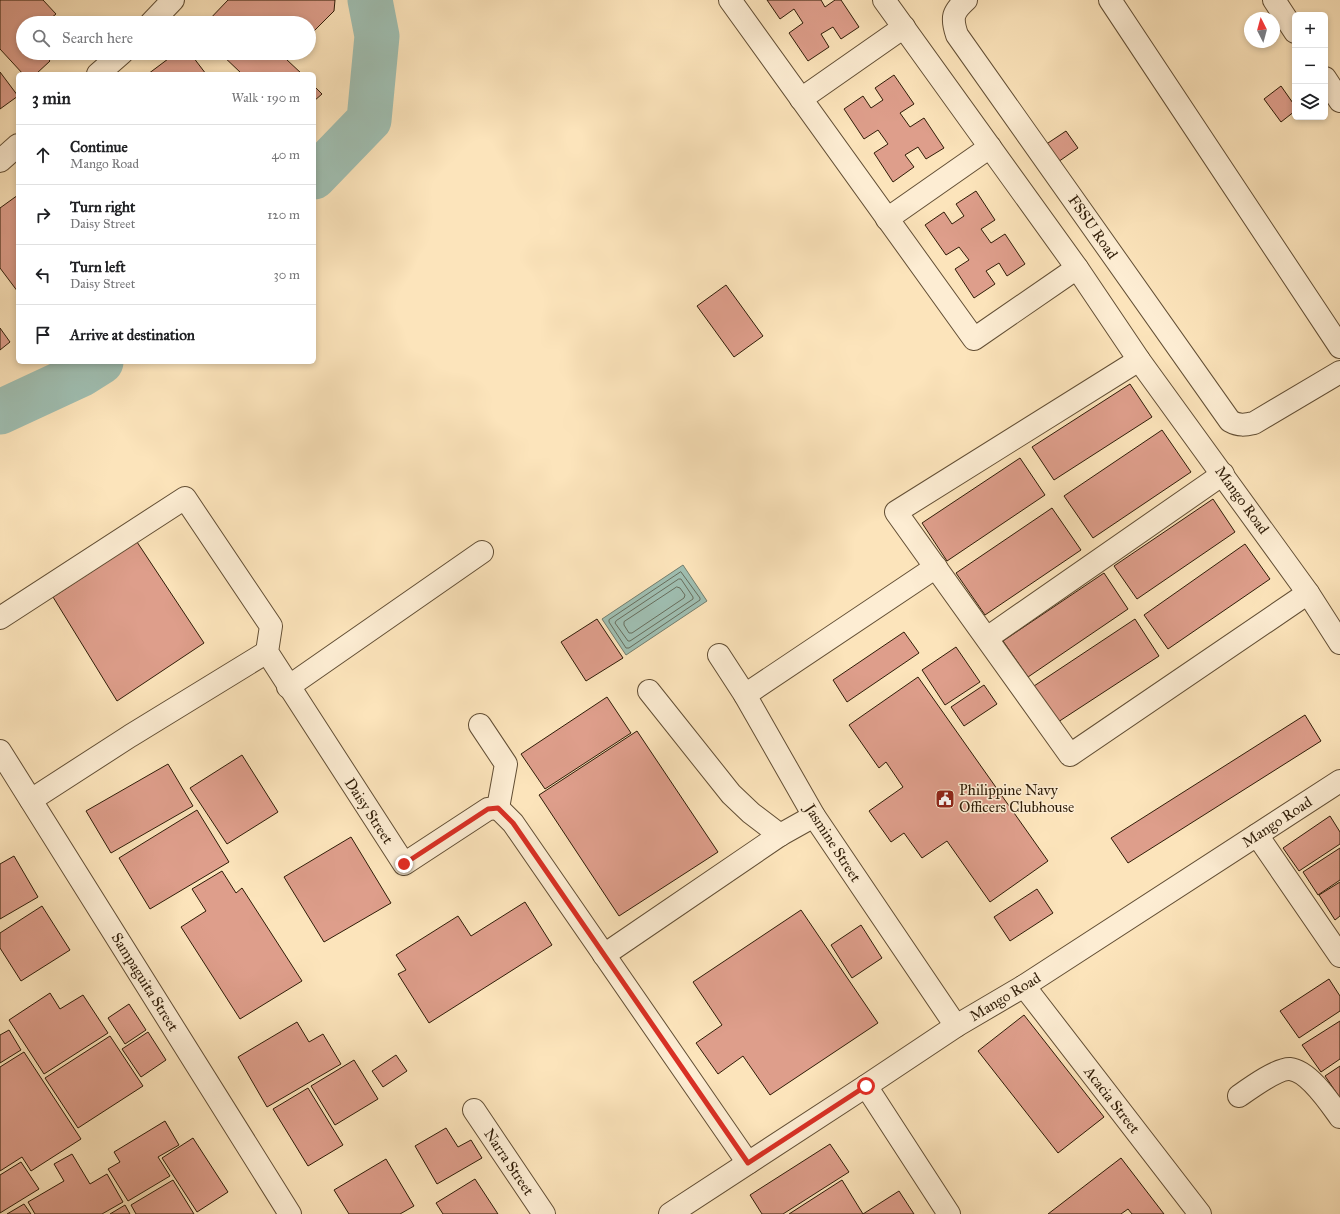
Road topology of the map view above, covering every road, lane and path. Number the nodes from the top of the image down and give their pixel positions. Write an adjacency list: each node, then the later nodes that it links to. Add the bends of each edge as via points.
1 (173, 0): 7 (street)
2 (730, 0): 13 (street)
3 (884, 0): 8 (street, Mango Road)
4 (1110, 0): 20 (street)
5 (1274, 0): 9 (street)
6 (960, 8): 22 (street, FSSU Road, via 953,24 956,35 1230,421 1237,425 1254,423)
7 (158, 16)
8 (904, 27): 13 (street); 16 (street, Mango Road)
9 (1292, 27)
10 (114, 60): 11 (street)
11 (100, 72)
12 (1328, 83): 14 (street)
13 (801, 99): 18 (street)
14 (1340, 102)
15 (16, 147): 17 (street)
16 (990, 147): 18 (street); 19 (street, Mango Road)
17 (0, 161)
18 (887, 219): 19 (street, via 974,339)
19 (1077, 268): 21 (street, Mango Road)
20 (1340, 347)
21 (1139, 360): 23 (street, Mango Road); 25 (street, via 896,512)
22 (1340, 372)
23 (1223, 474): 26 (street, Mango Road); 28 (street)
24 (482, 552): 32 (street)
25 (936, 567): 28 (street); 34 (street)
26 (1308, 592): 28 (street, via 1070,755); 29 (street, Mango Road)
27 (0, 618): 30 (street, via 185,498 271,626)
28 (987, 638)
29 (1340, 643)
30 (267, 652): 32 (street, Daisy Street); 38 (street)
31 (719, 655): 34 (street, Jasmine Street)
32 (288, 687): 39 (street, Daisy Street, via 404,864 488,809)
33 (649, 691): 42 (street, via 731,794)
34 (745, 695): 40 (street, Jasmine Street)
35 (480, 725): 39 (street, via 506,764)
36 (0, 751): 38 (street, Sampaguita Street)
37 (1340, 781): 41 (street, Mango Road)
38 (31, 800): 52 (street, Sampaguita Street)
39 (498, 808): 43 (street, via 513,823)
40 (814, 816): 42 (street); 46 (street, Jasmine Street)
41 (1257, 834): 44 (street); 45 (street, Mango Road)
42 (780, 835): 43 (street)
43 (604, 955): 51 (street)
44 (1340, 956)
45 (1024, 986): 46 (street, Mango Road); 56 (street, Acacia Street)
46 (956, 1026): 47 (street, Mango Road)
47 (866, 1086): 51 (street, Mango Road); 55 (street)
48 (1239, 1096): 50 (street, via 1273,1074 1289,1068 1301,1073 1324,1094)
49 (474, 1110): 53 (street, Narra Street)
50 (1340, 1117)
51 (748, 1163): 54 (street, Mango Road)
52 (290, 1214)
53 (544, 1214)
54 (670, 1214)
55 (949, 1214)
56 (1200, 1214)

